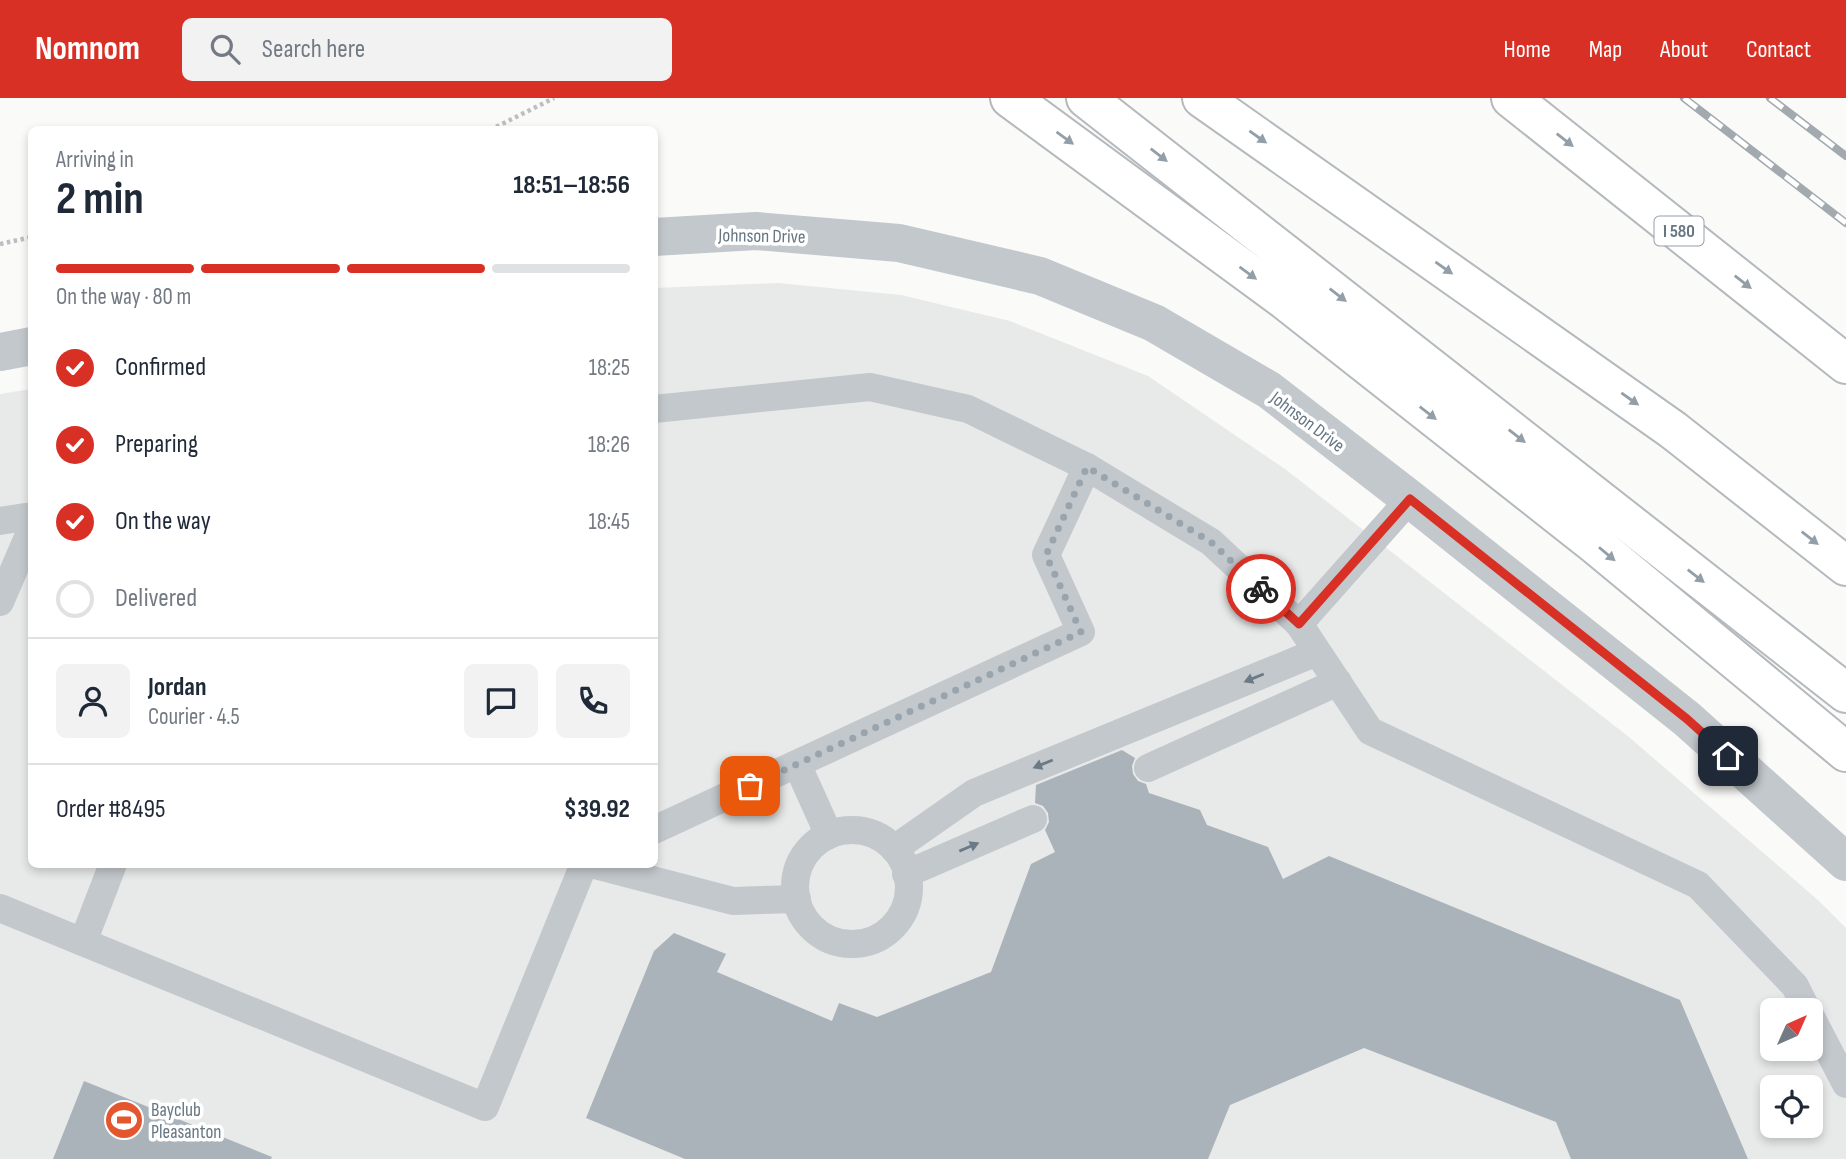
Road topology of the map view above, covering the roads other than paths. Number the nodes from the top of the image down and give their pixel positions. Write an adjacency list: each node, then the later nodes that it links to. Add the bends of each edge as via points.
1 (1010, 98): 21 (highway, one-way to 21, via 1296,309 1595,545)
2 (1086, 98): 20 (highway, one-way to 20)
3 (1202, 98): 15 (highway, one-way to 15, via 1673,430)
4 (1511, 98): 8 (highway, I 580, one-way to 8)
5 (658, 237): 11 (street, Johnson Drive, via 756,231 899,243 1040,276 1154,323 1269,390)
6 (28, 347): 7 (street)
7 (0, 352)
8 (1846, 364)
9 (658, 409): 10 (lane, via 870,387 968,408)
10 (1087, 467): 17 (lane, via 1211,542); 22 (lane, via 1046,555 1081,632)
11 (1410, 499): 17 (lane); 28 (street, Johnson Drive, via 1687,719)
12 (28, 517): 13 (lane)
13 (0, 521)
14 (28, 537): 16 (lane)
15 (1846, 566)
16 (0, 602)
17 (1299, 624): 18 (lane)
18 (1317, 652): 19 (lane); 27 (lane, one-way to 27, via 974,793)
19 (1338, 682): 23 (lane); 35 (lane, via 1370,731 1698,886 1795,986)
20 (1846, 693)
21 (1846, 752)
22 (797, 764): 25 (lane); 26 (lane)
23 (1148, 768)
24 (1033, 819): 27 (lane, one-way to 24)
25 (658, 828)
26 (829, 835): 27 (lane, via 864,832 880,838); 32 (lane, via 802,858 796,874)
27 (900, 861): 32 (lane, via 909,883 906,903 898,921 866,943 827,939 811,927)
28 (1846, 862)
29 (111, 868): 34 (lane)
30 (582, 868): 34 (lane, via 485,1107)
31 (606, 868): 32 (lane, via 733,901)
32 (797, 900)
33 (0, 908): 34 (lane)
34 (83, 942)
35 (1801, 998)
36 (1824, 1042): 37 (lane)
37 (1846, 1084)

